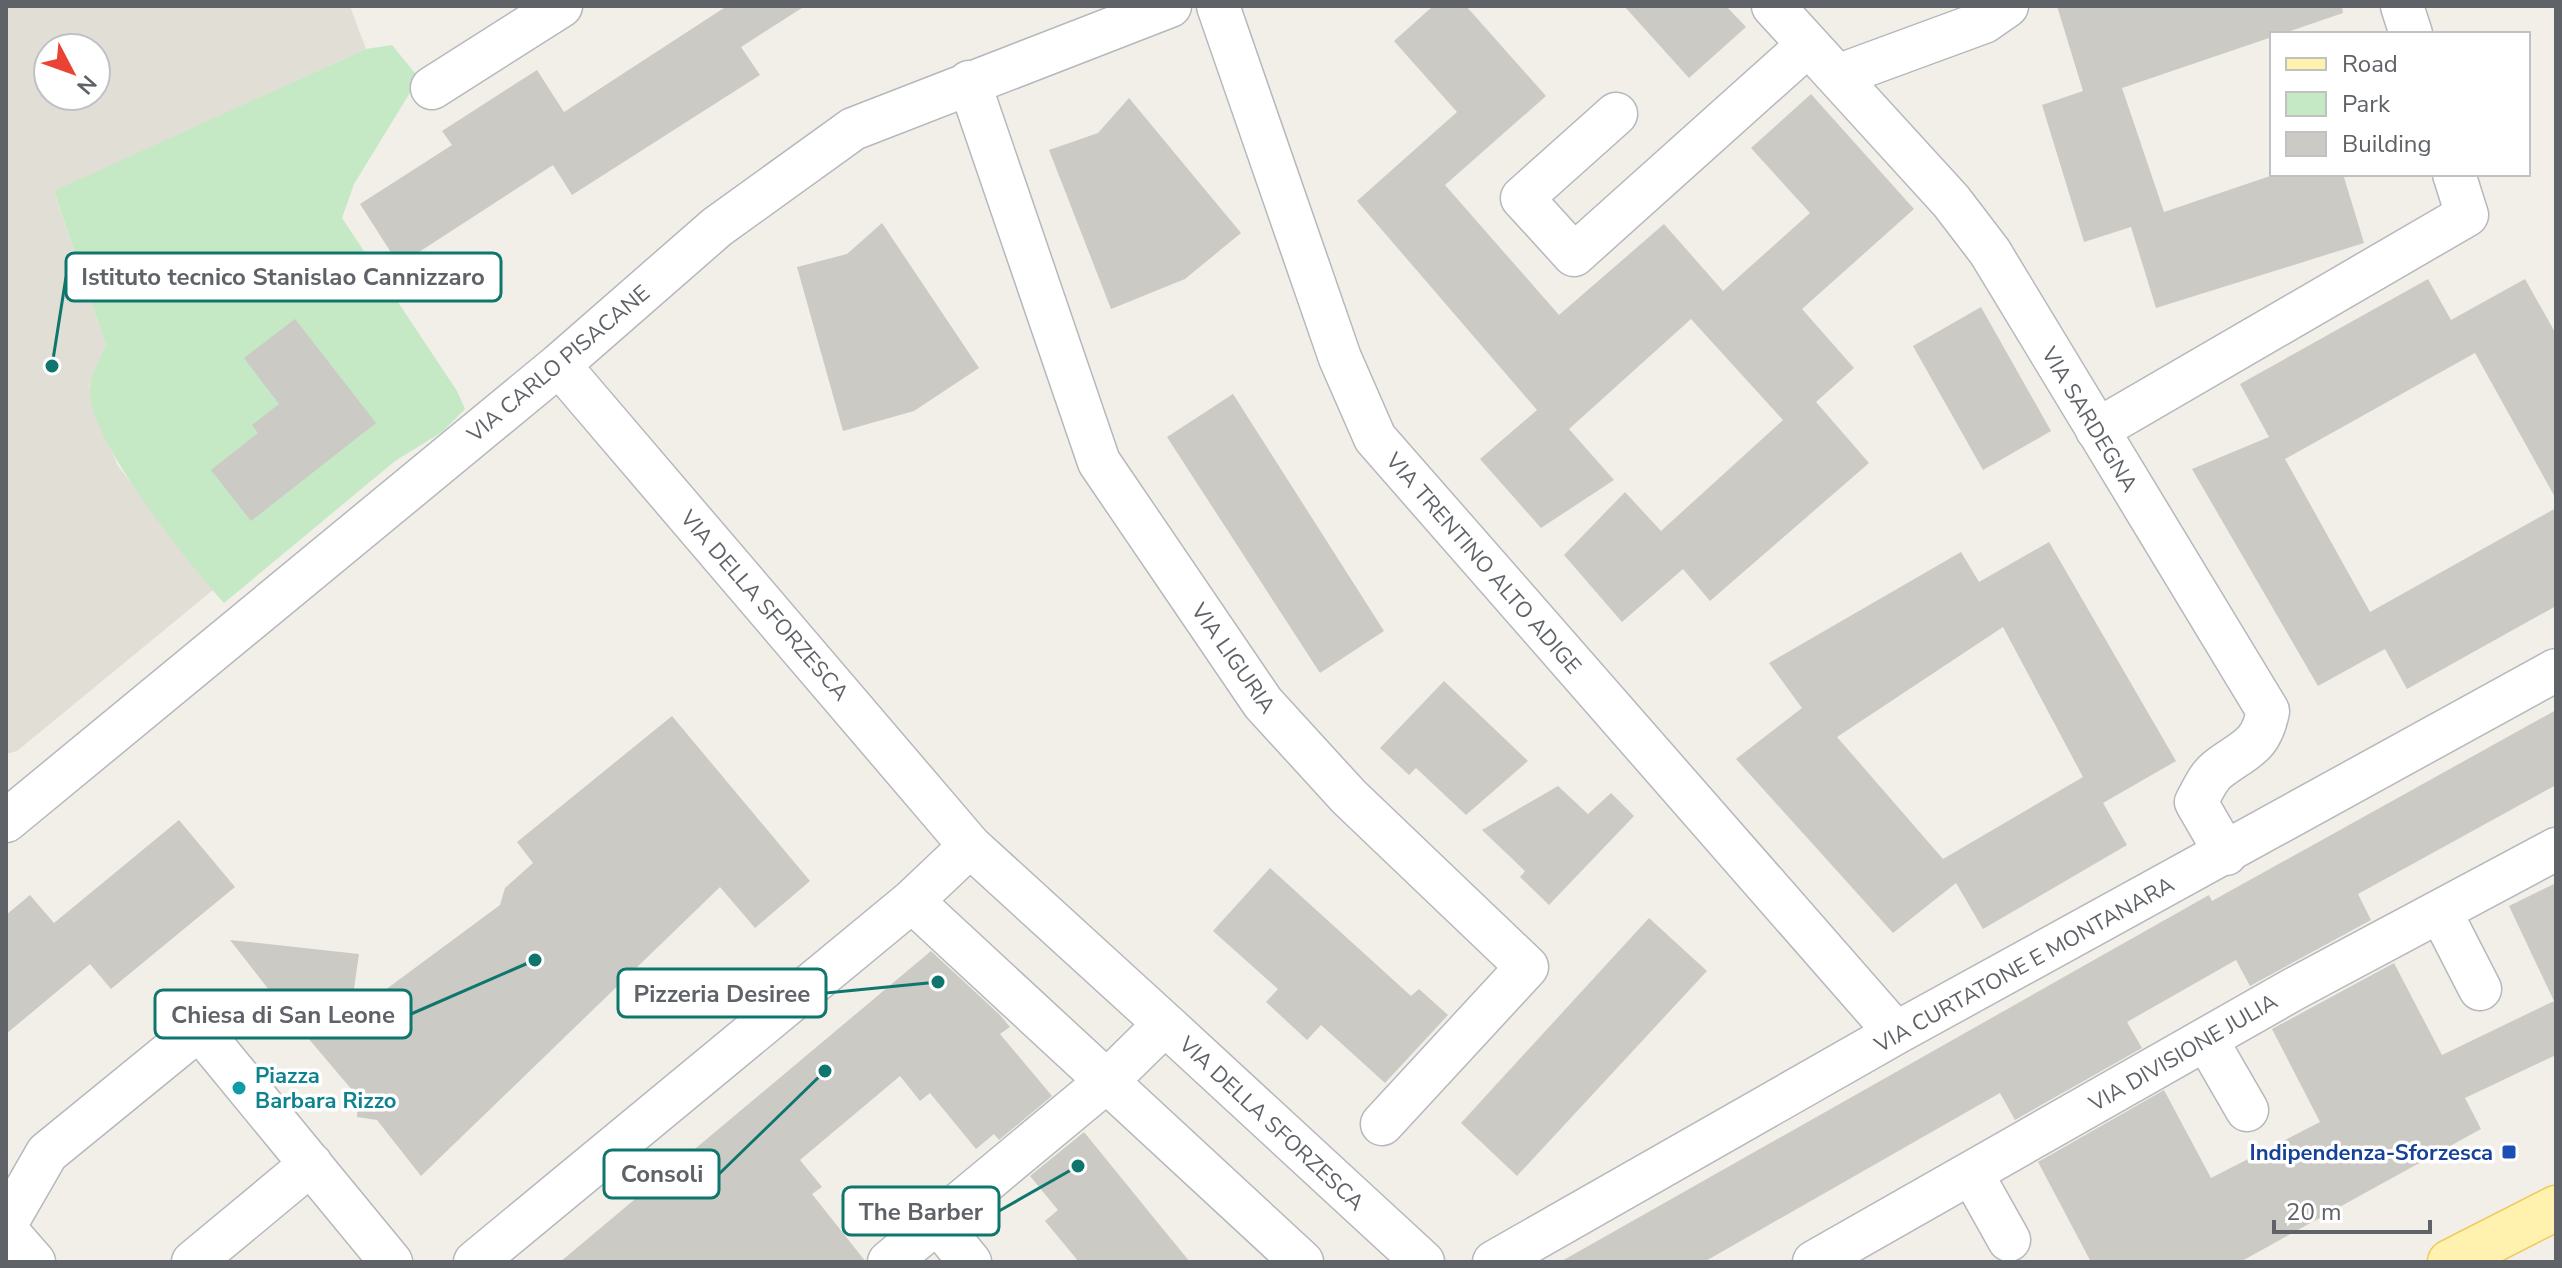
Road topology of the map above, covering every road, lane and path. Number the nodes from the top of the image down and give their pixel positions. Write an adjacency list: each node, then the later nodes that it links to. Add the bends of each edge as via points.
1 (561, 6): 11 (street)
2 (1170, 6): 10 (street, VIA CARLO PISACANE)
3 (1218, 6): 25 (street, VIA TRENTINO ALTO ADIGE, via 1340,358 1375,438)
4 (1773, 6): 8 (street, VIA SARDEGNA)
5 (2007, 6): 9 (street, via 1984,22)
6 (2402, 6): 7 (street)
7 (2410, 32)
8 (1808, 45): 9 (street, VIA SARDEGNA); 12 (street, via 1574,255 1522,198)
9 (1837, 76): 15 (street, VIA SARDEGNA, via 1951,201 1990,252)
10 (969, 82): 14 (street, VIA CARLO PISACANE, via 853,129 717,227); 29 (street, VIA LIGURIA, via 1099,462 1263,703 1349,797 1527,967)
11 (432, 88)
12 (1616, 114)
13 (2455, 176): 15 (street, via 2467,215)
14 (559, 365): 17 (street, VIA CARLO PISACANE); 18 (street, VIA DELLA SFORZESCA)
15 (2097, 430): 20 (street, VIA SARDEGNA, via 2268,711 2264,731 2247,751 2214,772 2196,802)
16 (2556, 670): 20 (street, VIA CURTATONE E MONTANARA)
17 (6, 821)
18 (970, 846): 21 (street); 24 (street, VIA DELLA SFORZESCA)
19 (2556, 849): 22 (street, VIA DIVISIONE JULIA)
20 (2226, 854): 25 (street, VIA CURTATONE E MONTANARA)
21 (912, 901): 27 (street); 39 (street)
22 (2440, 911): 23 (street); 26 (street, VIA DIVISIONE JULIA)
23 (2480, 989)
24 (1165, 1024): 27 (street, VIA DELLA SFORZESCA); 43 (street, VIA DELLA SFORZESCA)
25 (1896, 1033): 44 (street, VIA CURTATONE E MONTANARA)
26 (2206, 1039): 28 (street); 31 (street, VIA DIVISIONE JULIA)
27 (1107, 1081): 33 (street, VIA DELLA SFORZESCA); 42 (street)
28 (2247, 1110)
29 (1382, 1124)
30 (311, 1164): 34 (street, via 199,1029 47,1153); 37 (street); 38 (street)
31 (1972, 1174): 35 (street); 45 (street, VIA DIVISIONE JULIA)
32 (2556, 1208): 46 (main road)
33 (937, 1222): 40 (street, VIA DELLA SFORZESCA); 41 (street)
34 (6, 1227): 36 (street)
35 (2009, 1240)
36 (34, 1262)
37 (193, 1262)
38 (391, 1262)
39 (475, 1262)
40 (889, 1262)
41 (970, 1262)
42 (1302, 1262)
43 (1423, 1262)
44 (1494, 1262)
45 (1814, 1262)
46 (2450, 1262)

